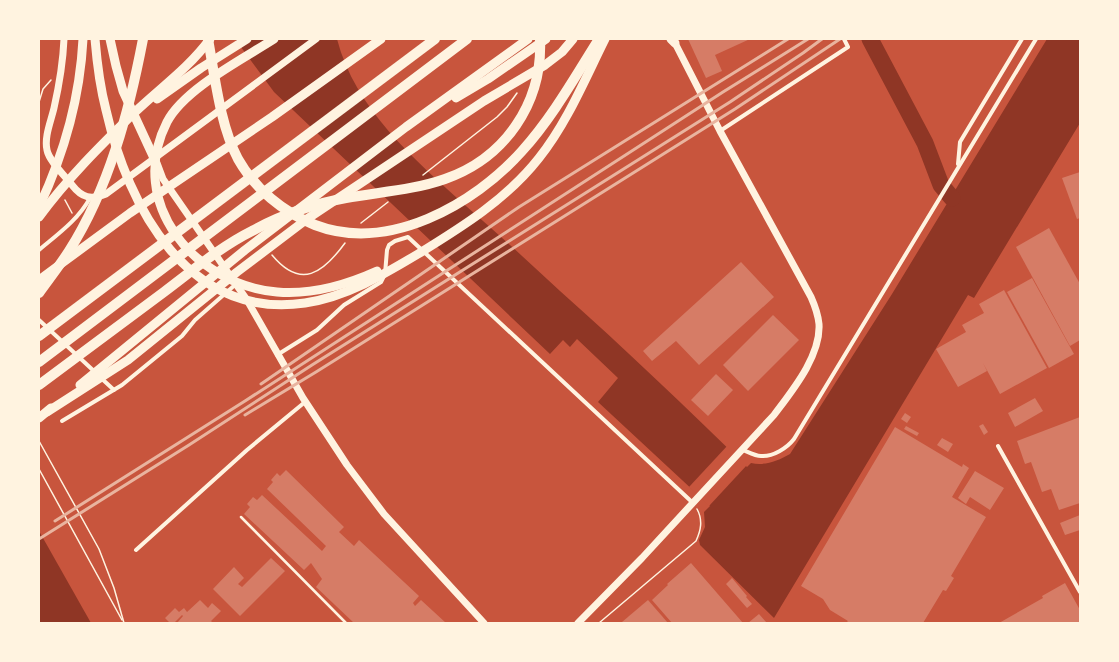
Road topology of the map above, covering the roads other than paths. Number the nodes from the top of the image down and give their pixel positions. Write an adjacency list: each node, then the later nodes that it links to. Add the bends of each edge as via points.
1 (64, 39): 28 (street, via 47,151 77,191)
2 (83, 39): 29 (highway, via 79,86 72,115 57,164)
3 (95, 39): 31 (highway, via 106,110 121,162 132,189 169,250 187,268 216,288 240,299 262,304 291,305 321,300 376,278)
4 (110, 39): 26 (highway, via 123,92)
5 (143, 39): 35 (highway, via 127,110 105,179 83,226)
6 (209, 39): 17 (highway, via 228,135 238,159 254,182 267,196 307,222 339,232 370,234 400,229 434,216 488,183 522,152 535,136); 24 (highway, via 192,60)
7 (247, 39): 24 (highway, via 201,68)
8 (274, 39): 31 (highway, via 200,87 185,99 168,121 155,158 156,188 164,215 182,243 198,258 230,280 258,289 291,293 332,287 365,276)
9 (316, 39): 26 (street)
10 (381, 39): 33 (highway)
11 (434, 39): 37 (highway)
12 (467, 39): 39 (highway)
13 (528, 39): 23 (highway)
14 (540, 39): 40 (highway, via 538,76 522,116 505,140 479,162 445,179 318,204 264,224 227,246)
15 (546, 39): 23 (highway, via 488,79)
16 (573, 39): 43 (highway, via 562,52 545,65 513,83 307,219 128,360)
17 (599, 39)
18 (605, 39): 31 (highway, via 562,123 539,158 488,208)
19 (844, 39): 25 (street, via 848,47)
20 (1022, 39): 27 (street, via 960,142)
21 (1036, 39): 27 (street)
22 (673, 40): 25 (street)
23 (406, 127): 43 (highway, via 245,250)
24 (116, 130): 30 (highway)
25 (720, 131): 47 (street, via 811,297 819,324 816,347 808,364 774,416)
26 (154, 158): 28 (street, via 106,194); 34 (street, via 163,179)
27 (958, 167): 47 (street, via 790,444 767,456)
28 (90, 198): 32 (street, via 81,213)
29 (39, 207)
30 (39, 217)
31 (456, 229)
32 (39, 250)
33 (39, 280)
34 (236, 284): 38 (street); 41 (street, via 195,320 182,336)
35 (39, 293)
36 (39, 320): 41 (street)
37 (39, 336)
38 (278, 355): 42 (street); 48 (street, via 317,330 344,305 381,282 385,274 387,250 394,241 408,237)
39 (39, 362)
40 (39, 385)
41 (114, 390): 45 (street)
42 (305, 402): 50 (street, via 247,450); 53 (street, via 384,514)
43 (47, 412): 44 (highway)
44 (39, 418)
45 (62, 421)
46 (998, 446): 51 (street)
47 (740, 453): 48 (street)
48 (694, 503): 54 (street)
49 (241, 517): 52 (lane)
50 (136, 550)
51 (1080, 592)
52 (346, 623)
53 (484, 623)
54 (578, 623)

